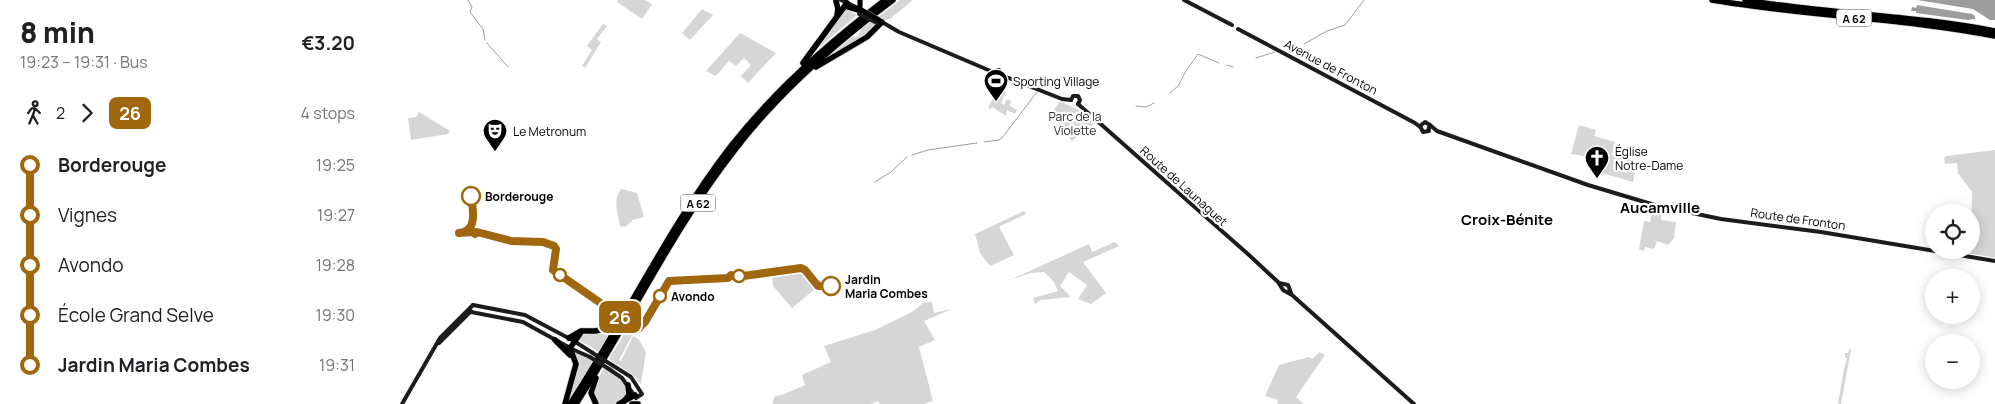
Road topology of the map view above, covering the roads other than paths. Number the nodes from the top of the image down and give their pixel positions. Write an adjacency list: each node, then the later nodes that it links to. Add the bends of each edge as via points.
1 (837, 0): 9 (main road); 11 (highway)
2 (855, 0): 9 (main road)
3 (860, 0): 10 (main road)
4 (885, 0): 16 (highway, A 62, via 824,48)
5 (893, 0): 15 (highway, A 62, via 828,52)
6 (1184, 0): 19 (main road, Avenue de Fronton, via 1232,25 1233,30 1238,29)
7 (1712, 0): 14 (highway, A 62)
8 (1745, 0): 13 (highway, A 62)
9 (848, 3): 10 (highway); 11 (highway)
10 (861, 11): 12 (main road, bridge)
11 (836, 19): 16 (highway)
12 (880, 22): 15 (highway, via 864,39 816,66); 17 (main road, via 993,72 996,77 1001,75 1062,100)
13 (1995, 31)
14 (1995, 36)
15 (780, 97): 25 (highway, A 62, via 710,184)
16 (771, 100): 22 (highway, A 62, via 711,174)
17 (1071, 100): 18 (main road); 18 (main road, via 1078,96)
18 (1078, 104): 41 (main road, Route de Launaguet)
19 (1421, 125): 20 (main road, via 1426,122); 20 (main road, via 1422,131)
20 (1429, 127): 21 (main road, Route de Fronton, via 1655,205 1706,217)
21 (1995, 261)
22 (644, 282): 27 (highway, via 612,324 602,330 579,334); 37 (highway, A 62)
23 (473, 305): 24 (main road); 27 (main road, via 522,314); 28 (main road, via 442,335)
24 (471, 312): 26 (main road, via 523,322); 28 (main road)
25 (630, 317): 38 (highway, A 62); 39 (highway, via 593,385)
26 (555, 340): 27 (main road); 30 (highway)
27 (571, 342): 29 (main road); 29 (main road, via 588,350); 30 (highway, via 570,352)
28 (434, 348): 35 (main road)
29 (591, 355): 31 (main road, bridge)
30 (575, 366): 36 (highway)
31 (611, 367): 32 (main road); 33 (main road, via 631,377)
32 (628, 385): 33 (main road); 34 (highway, via 629,395)
33 (638, 396): 34 (highway); 40 (highway)
34 (624, 403)
35 (402, 404)
36 (565, 404)
37 (570, 404)
38 (576, 404)
39 (596, 404)
40 (632, 404)
41 (1414, 404)

